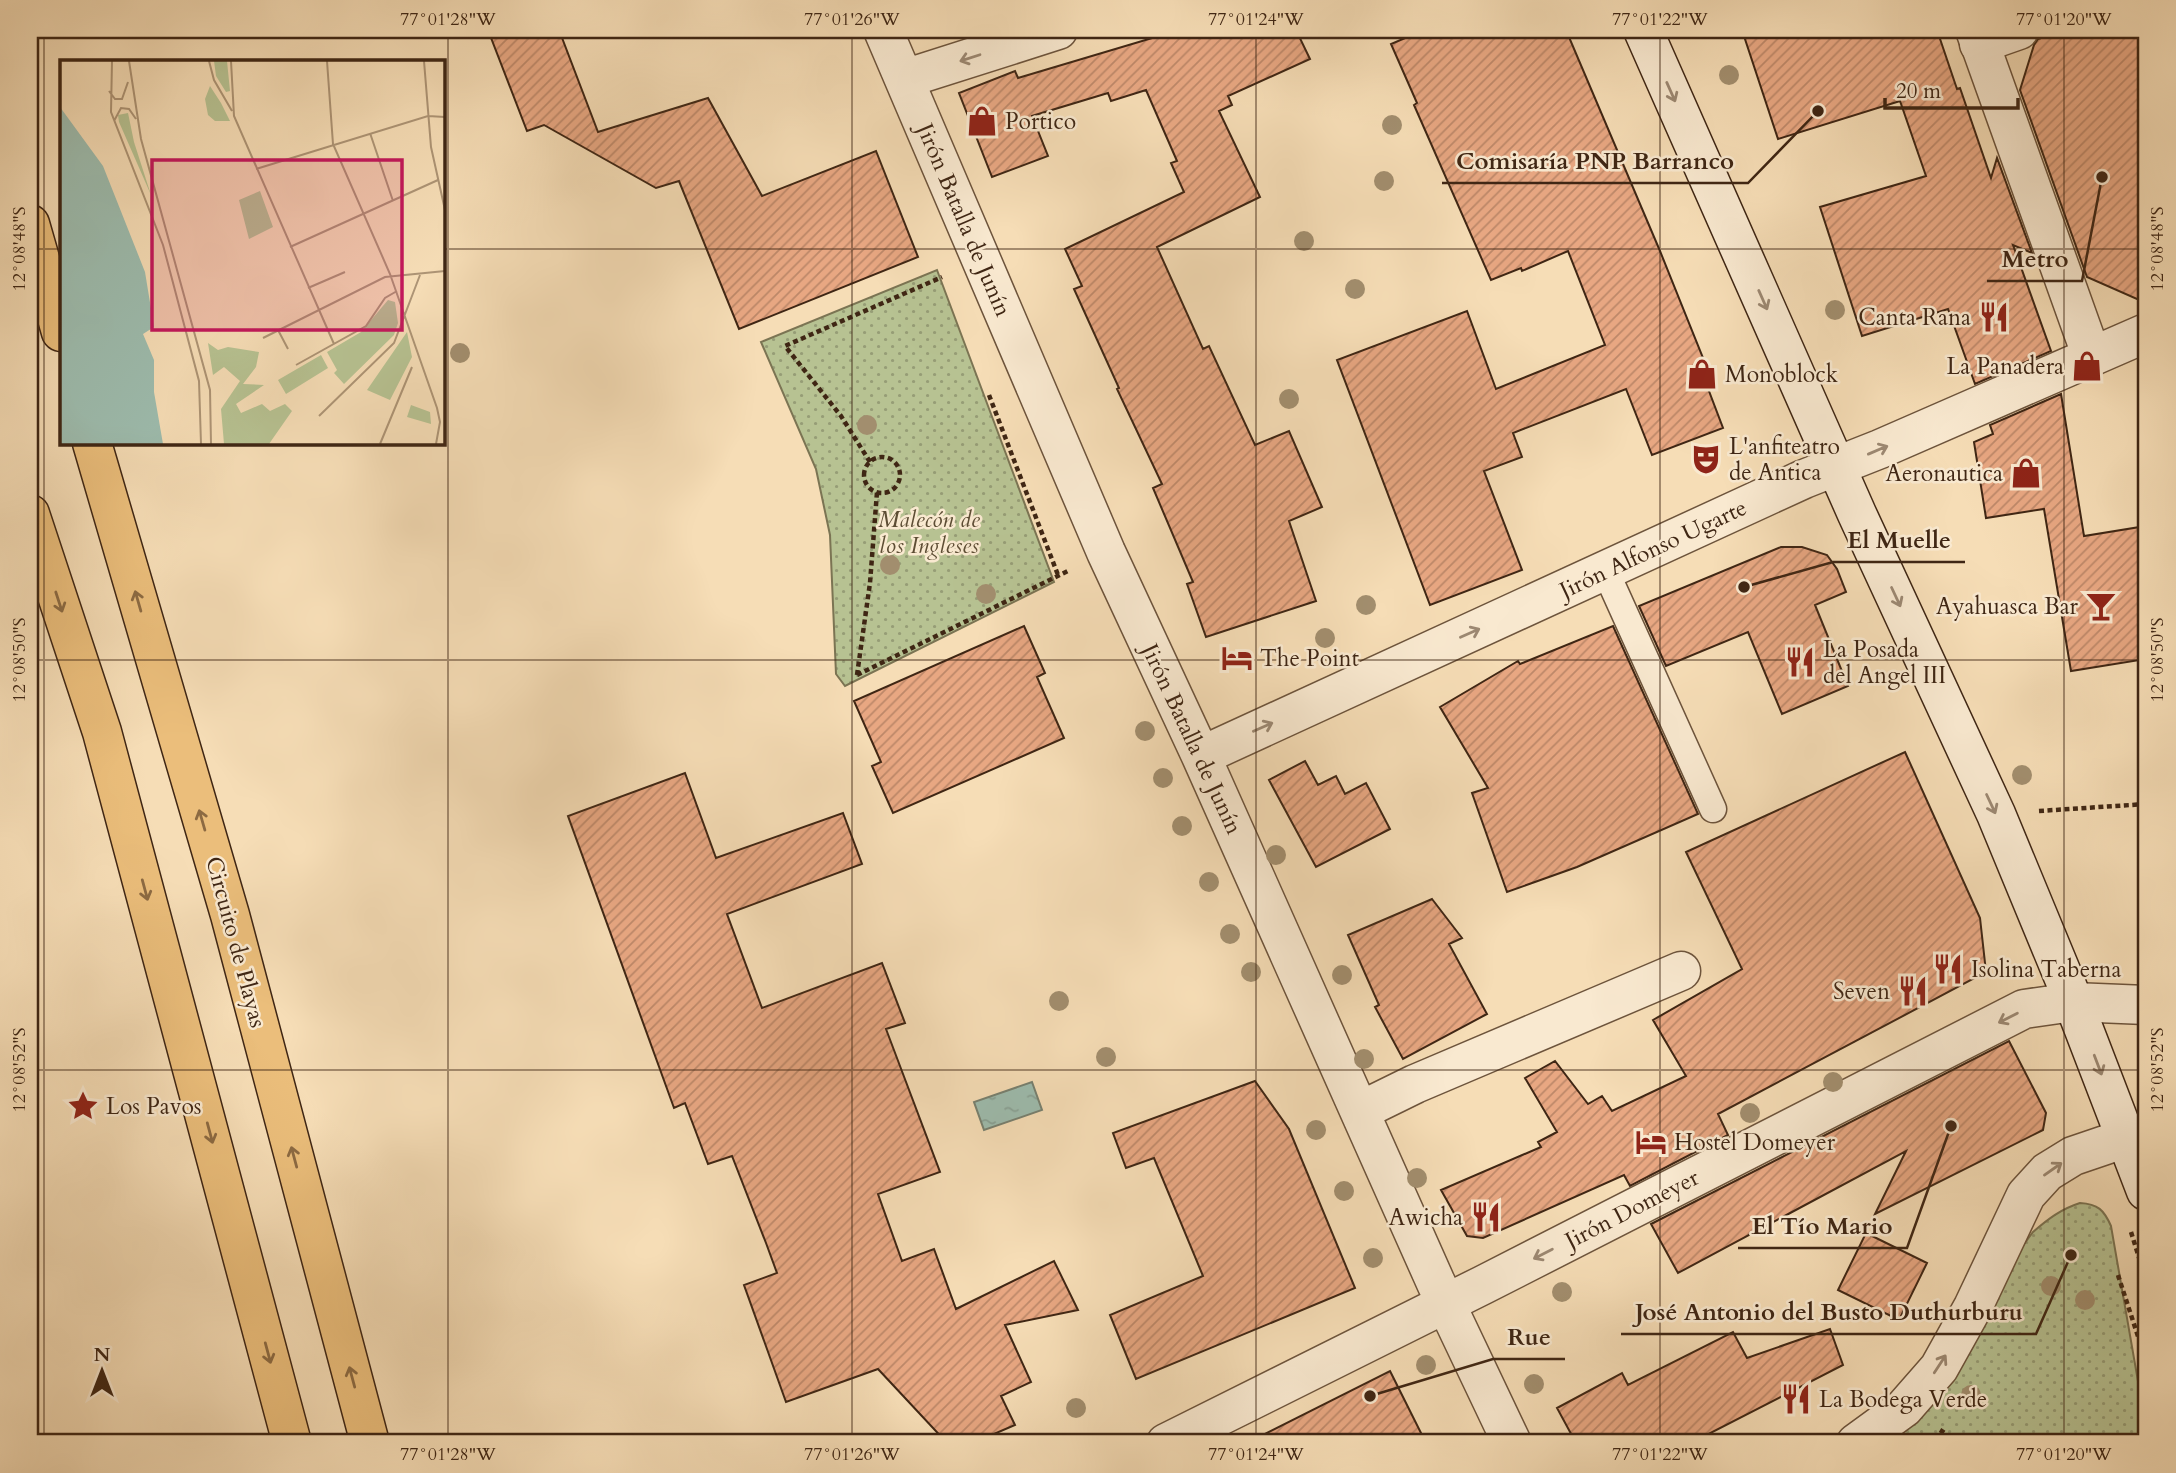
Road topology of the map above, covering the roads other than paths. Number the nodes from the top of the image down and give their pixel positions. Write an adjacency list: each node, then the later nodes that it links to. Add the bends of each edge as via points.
1 (883, 30): 6 (street, Jirón Batalla de Junín)
2 (1058, 30): 6 (street, one-way to 6)
3 (1643, 30): 12 (street, one-way to 12)
4 (2019, 30): 5 (street)
5 (1977, 37): 10 (street)
6 (904, 79): 15 (street, Jirón Batalla de Junín, via 1106,552)
7 (30, 225): 8 (highway)
8 (60, 329)
9 (2146, 333): 10 (street, Jirón Alfonso Ugarte)
10 (2092, 357): 12 (street, Jirón Alfonso Ugarte, one-way to 10)
11 (92, 444): 25 (highway, Circuito de Playas, one-way to 11, via 230,915)
12 (1838, 467): 14 (street, Jirón Alfonso Ugarte); 18 (street, one-way to 18, via 1996,814)
13 (30, 514): 24 (highway, one-way to 24, via 103,732)
14 (1606, 572): 15 (street, Jirón Alfonso Ugarte, one-way to 14); 16 (lane)
15 (1200, 756): 20 (street, Jirón Batalla de Junín)
16 (1713, 809)
17 (1681, 971): 20 (street)
18 (2073, 1002): 19 (street, Jirón Domeyer); 21 (street, one-way to 21); 23 (street, Jirón Domeyer, one-way to 23, via 2024,1009)
19 (2146, 1005)
20 (1360, 1111): 23 (street, Jirón Batalla de Junín)
21 (2126, 1138): 22 (street); 28 (street, one-way to 21, via 1904,1408 1939,1368 2026,1195 2047,1172 2073,1156)
22 (2146, 1191)
23 (1446, 1303): 26 (street, Jirón Domeyer); 27 (street, Jirón Batalla de Junín)
24 (292, 1443)
25 (370, 1443)
26 (1166, 1443)
27 (1512, 1443)
28 (1856, 1443)

